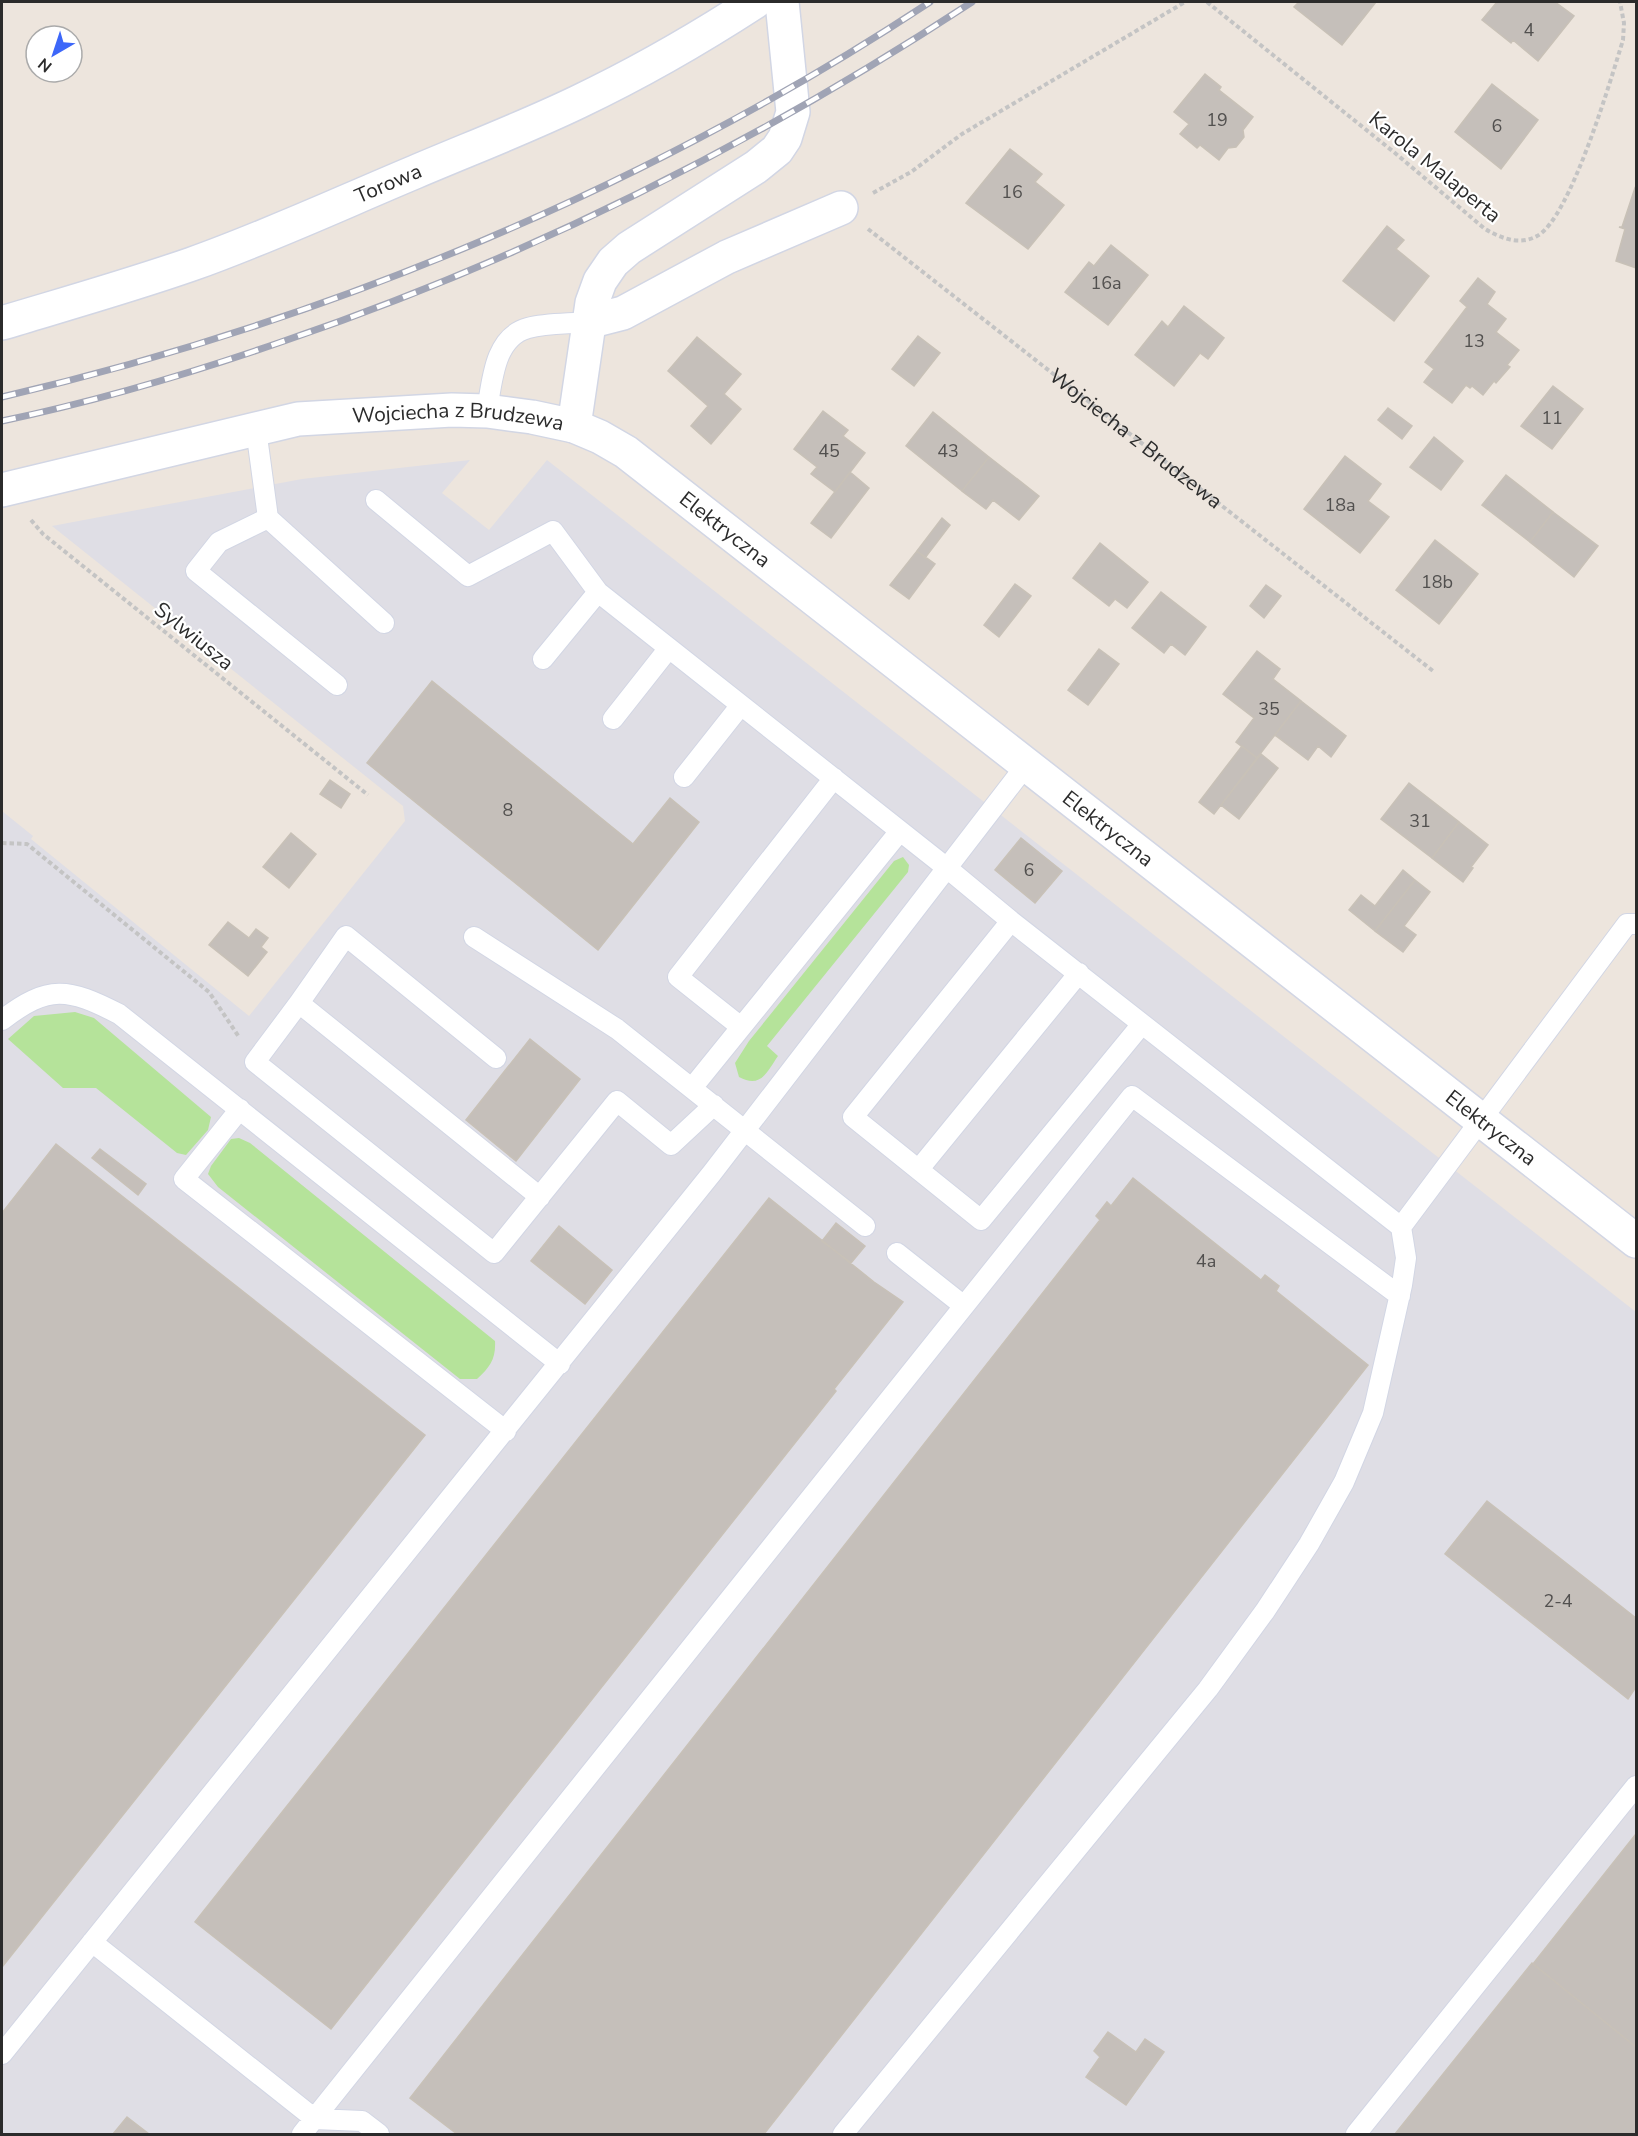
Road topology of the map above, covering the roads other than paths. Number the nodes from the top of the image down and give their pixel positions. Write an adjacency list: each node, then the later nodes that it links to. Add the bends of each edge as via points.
1 (755, 2): 5 (street, Torowa, via 652,64 519,128 194,263)
2 (782, 2): 4 (street, Wojciecha z Brudzewa, via 793,112 785,138 756,167 629,248 614,262 600,281)
3 (841, 208): 4 (street, via 727,257 623,313)
4 (588, 322): 6 (lane, via 528,328 513,335 496,363); 7 (street, Wojciecha z Brudzewa)
5 (2, 323)
6 (487, 411): 7 (street, Wojciecha z Brudzewa); 8 (street, Wojciecha z Brudzewa, via 298,419)
7 (574, 426): 19 (street, Elektryczna, via 626,452)
8 (256, 429): 9 (street, Wojciecha z Brudzewa); 11 (lane)
9 (11, 488)
10 (376, 500): 12 (lane, via 468,576 553,531)
11 (268, 518): 13 (lane); 16 (lane, via 219,542 196,571)
12 (598, 592): 14 (lane); 15 (lane)
13 (384, 623)
14 (669, 648): 17 (lane); 18 (lane)
15 (543, 658)
16 (337, 685)
17 (741, 705): 20 (lane); 21 (lane)
18 (613, 719)
19 (1027, 764): 23 (lane); 36 (street, Elektryczna)
20 (684, 777)
21 (834, 778): 22 (lane); 31 (lane, via 678,977)
22 (900, 831): 23 (lane); 31 (lane)
23 (947, 868): 24 (lane); 37 (lane)
24 (1011, 921): 27 (lane); 38 (lane, via 854,1117)
25 (1636, 924): 36 (lane, via 1627,924)
26 (474, 936): 33 (lane, via 617,1029)
27 (1079, 973): 30 (lane); 38 (lane)
28 (298, 1003): 32 (lane, via 346,936); 39 (lane); 39 (lane, via 255,1062 494,1253)
29 (2, 1020): 35 (lane, via 22,1005 54,992 88,998 119,1014)
30 (1142, 1023): 38 (lane, via 981,1220); 41 (lane)
31 (741, 1027): 33 (lane)
32 (496, 1058)
33 (692, 1088): 34 (lane)
34 (714, 1105): 37 (lane); 39 (lane, via 671,1145 617,1101)
35 (240, 1109): 46 (lane); 47 (lane, via 184,1179)
36 (1483, 1119): 41 (lane); 42 (street, Elektryczna)
37 (746, 1130): 40 (lane); 46 (lane)
38 (919, 1169)
39 (540, 1197)
40 (865, 1226)
41 (1401, 1227): 44 (lane, via 1406,1258)
42 (1636, 1240)
43 (897, 1252): 45 (lane)
44 (1400, 1296): 45 (lane, via 1132,1096); 54 (lane, via 1373,1413 1348,1472 1309,1544 1208,1689)
45 (964, 1306): 51 (lane)
46 (560, 1364): 47 (lane)
47 (506, 1431): 49 (lane)
48 (1636, 1786): 55 (lane)
49 (92, 1942): 50 (lane); 51 (lane)
50 (2, 2054)
51 (315, 2119): 52 (lane); 53 (lane, via 362,2121)
52 (302, 2134)
53 (379, 2134)
54 (843, 2134)
55 (1356, 2134)

